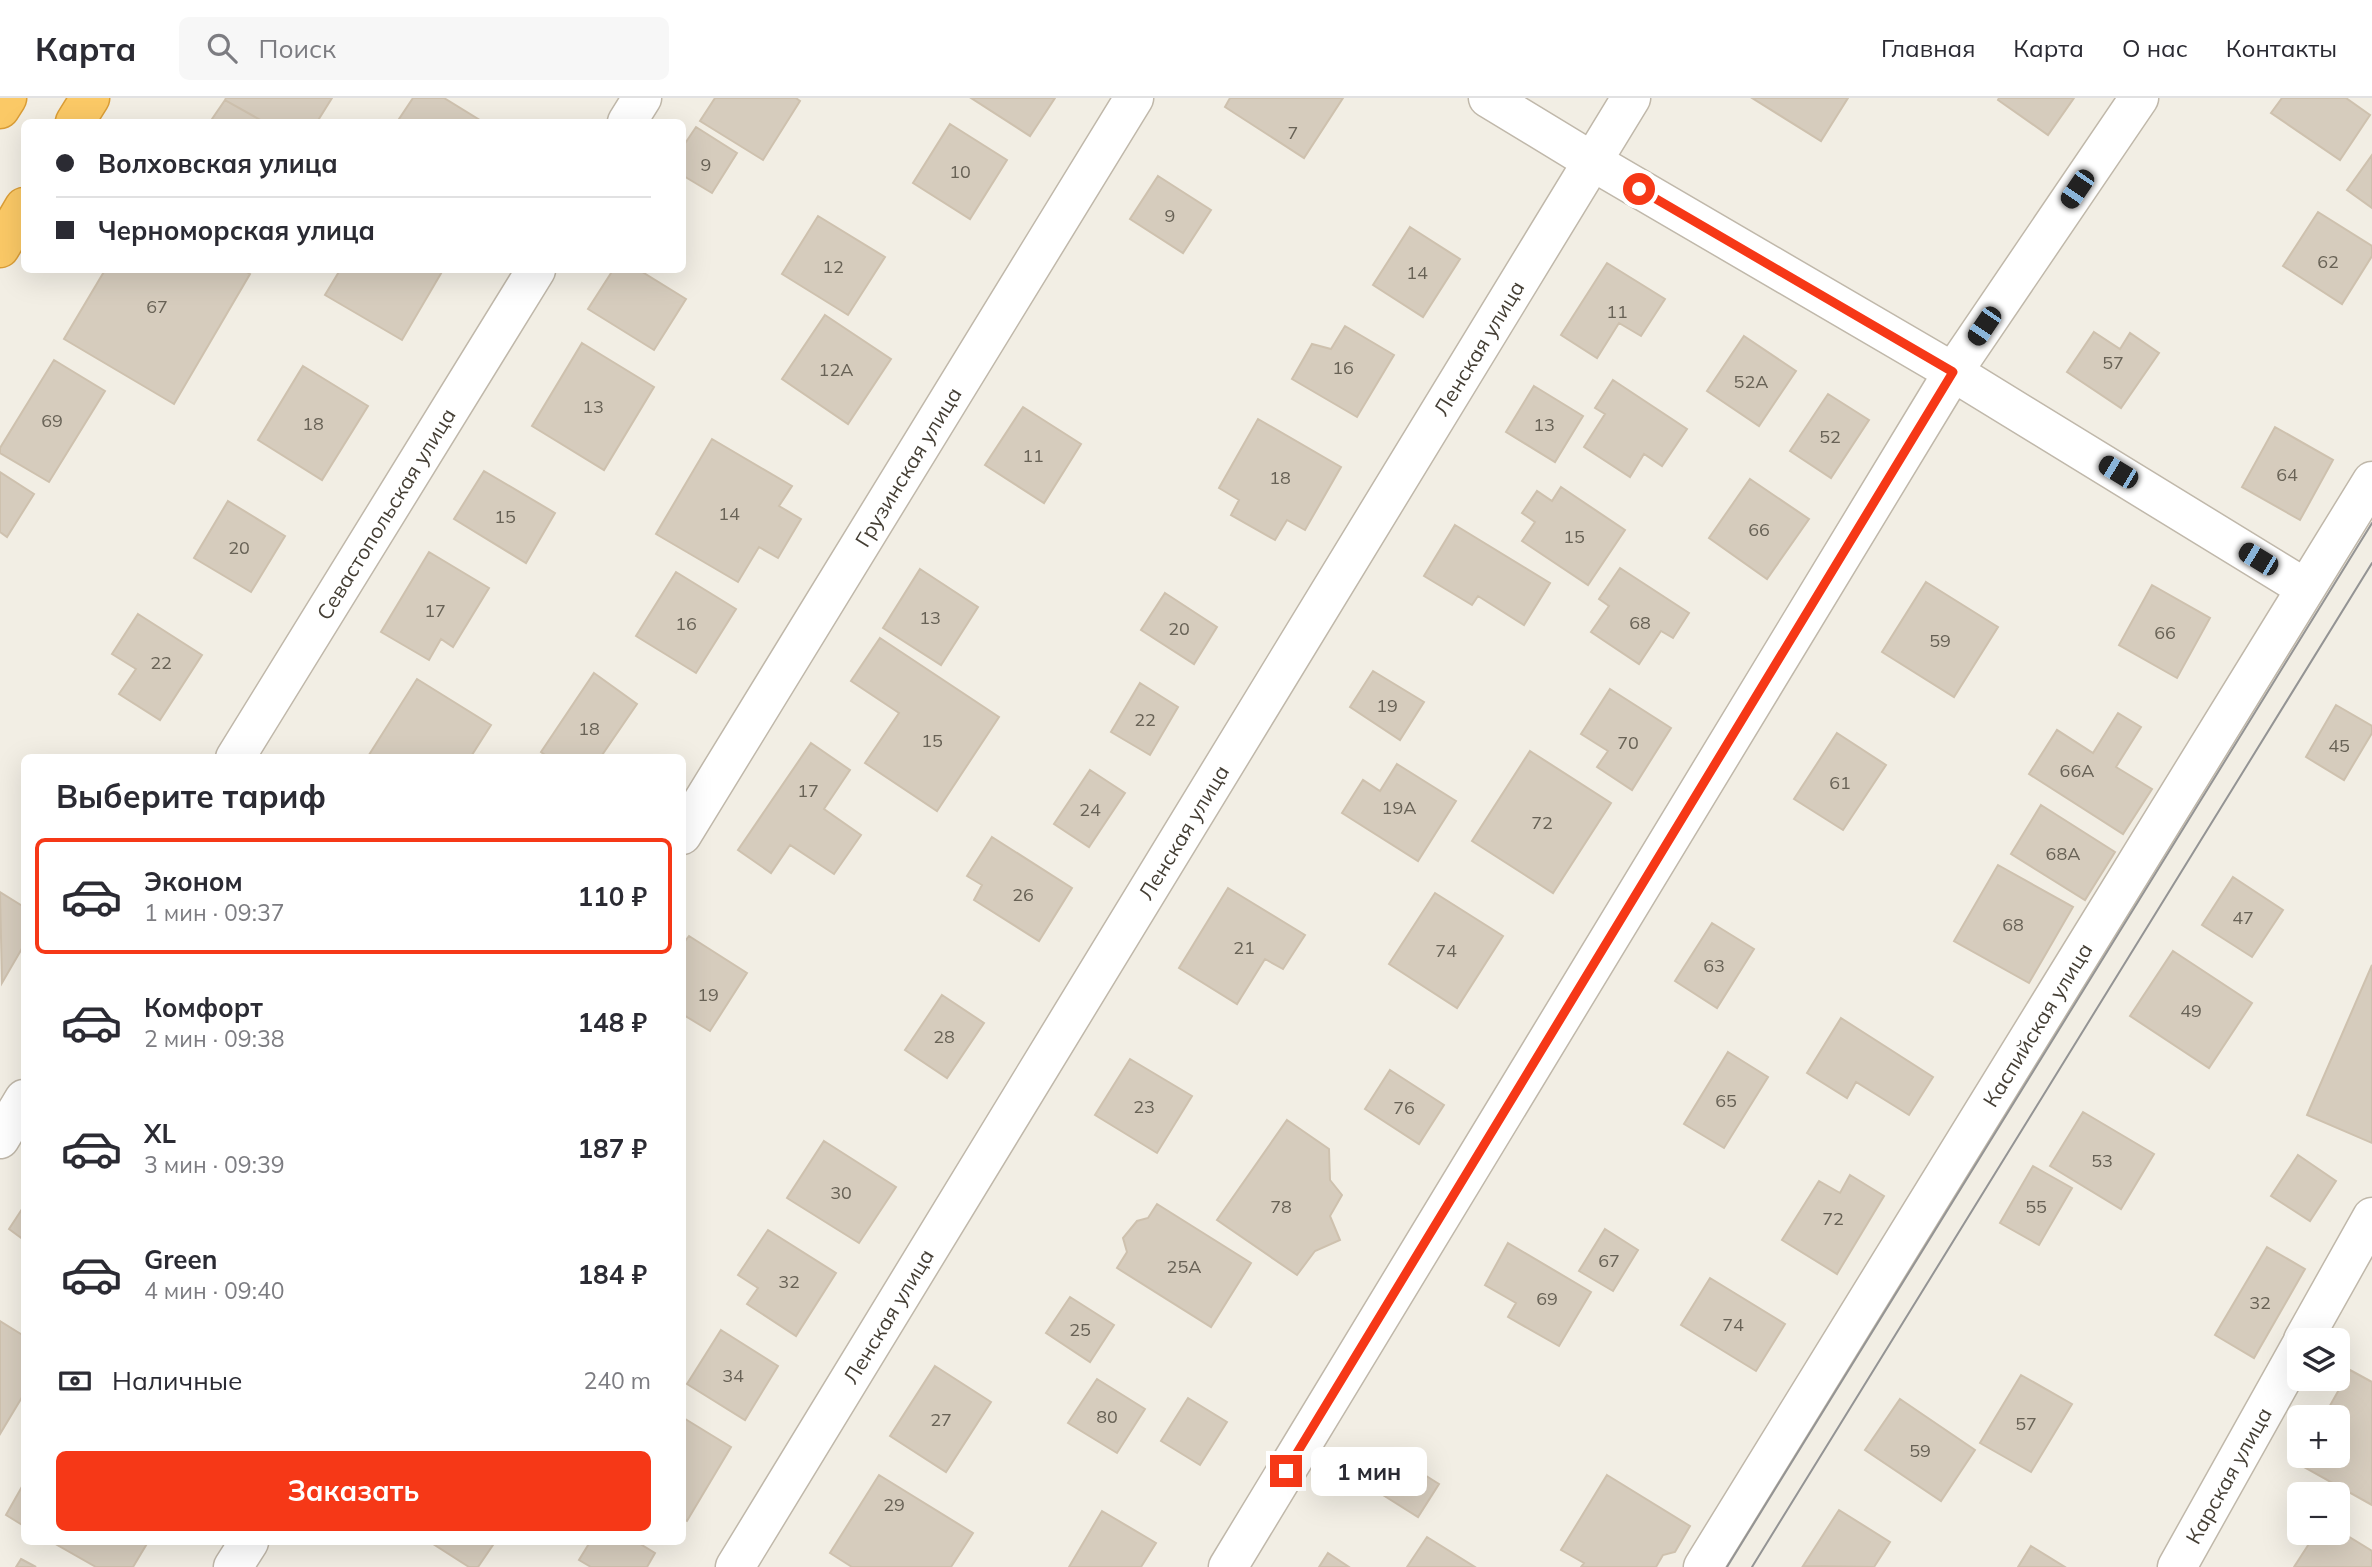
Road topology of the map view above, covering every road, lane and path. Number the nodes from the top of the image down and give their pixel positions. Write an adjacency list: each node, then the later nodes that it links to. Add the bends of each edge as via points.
1 (6, 98): 8 (highway)
2 (90, 98): 9 (highway)
3 (642, 98): 10 (street)
4 (1134, 98): 19 (street, Грузинская улица)
5 (1488, 98): 11 (street)
6 (1630, 98): 11 (street, Ленская улица)
7 (2139, 98): 15 (street)
8 (0, 109)
9 (77, 119)
10 (629, 119)
11 (1590, 160): 15 (street); 27 (street, Ленская улица)
12 (21, 212): 13 (highway)
13 (0, 247)
14 (534, 273): 18 (street, Севастопольская улица)
15 (1953, 372): 17 (street); 28 (street)
16 (2372, 481): 17 (street, Каспийская улица)
17 (2305, 588): 29 (street, Каспийская улица)
18 (237, 754)
19 (686, 828)
20 (21, 1104): 21 (street)
21 (0, 1139)
22 (2372, 1217): 23 (street)
23 (2310, 1328)
24 (2287, 1370): 30 (street, Карская улица)
25 (247, 1545): 26 (street)
26 (233, 1567)
27 (735, 1567)
28 (1228, 1567)
29 (1703, 1567)
30 (2177, 1567)

